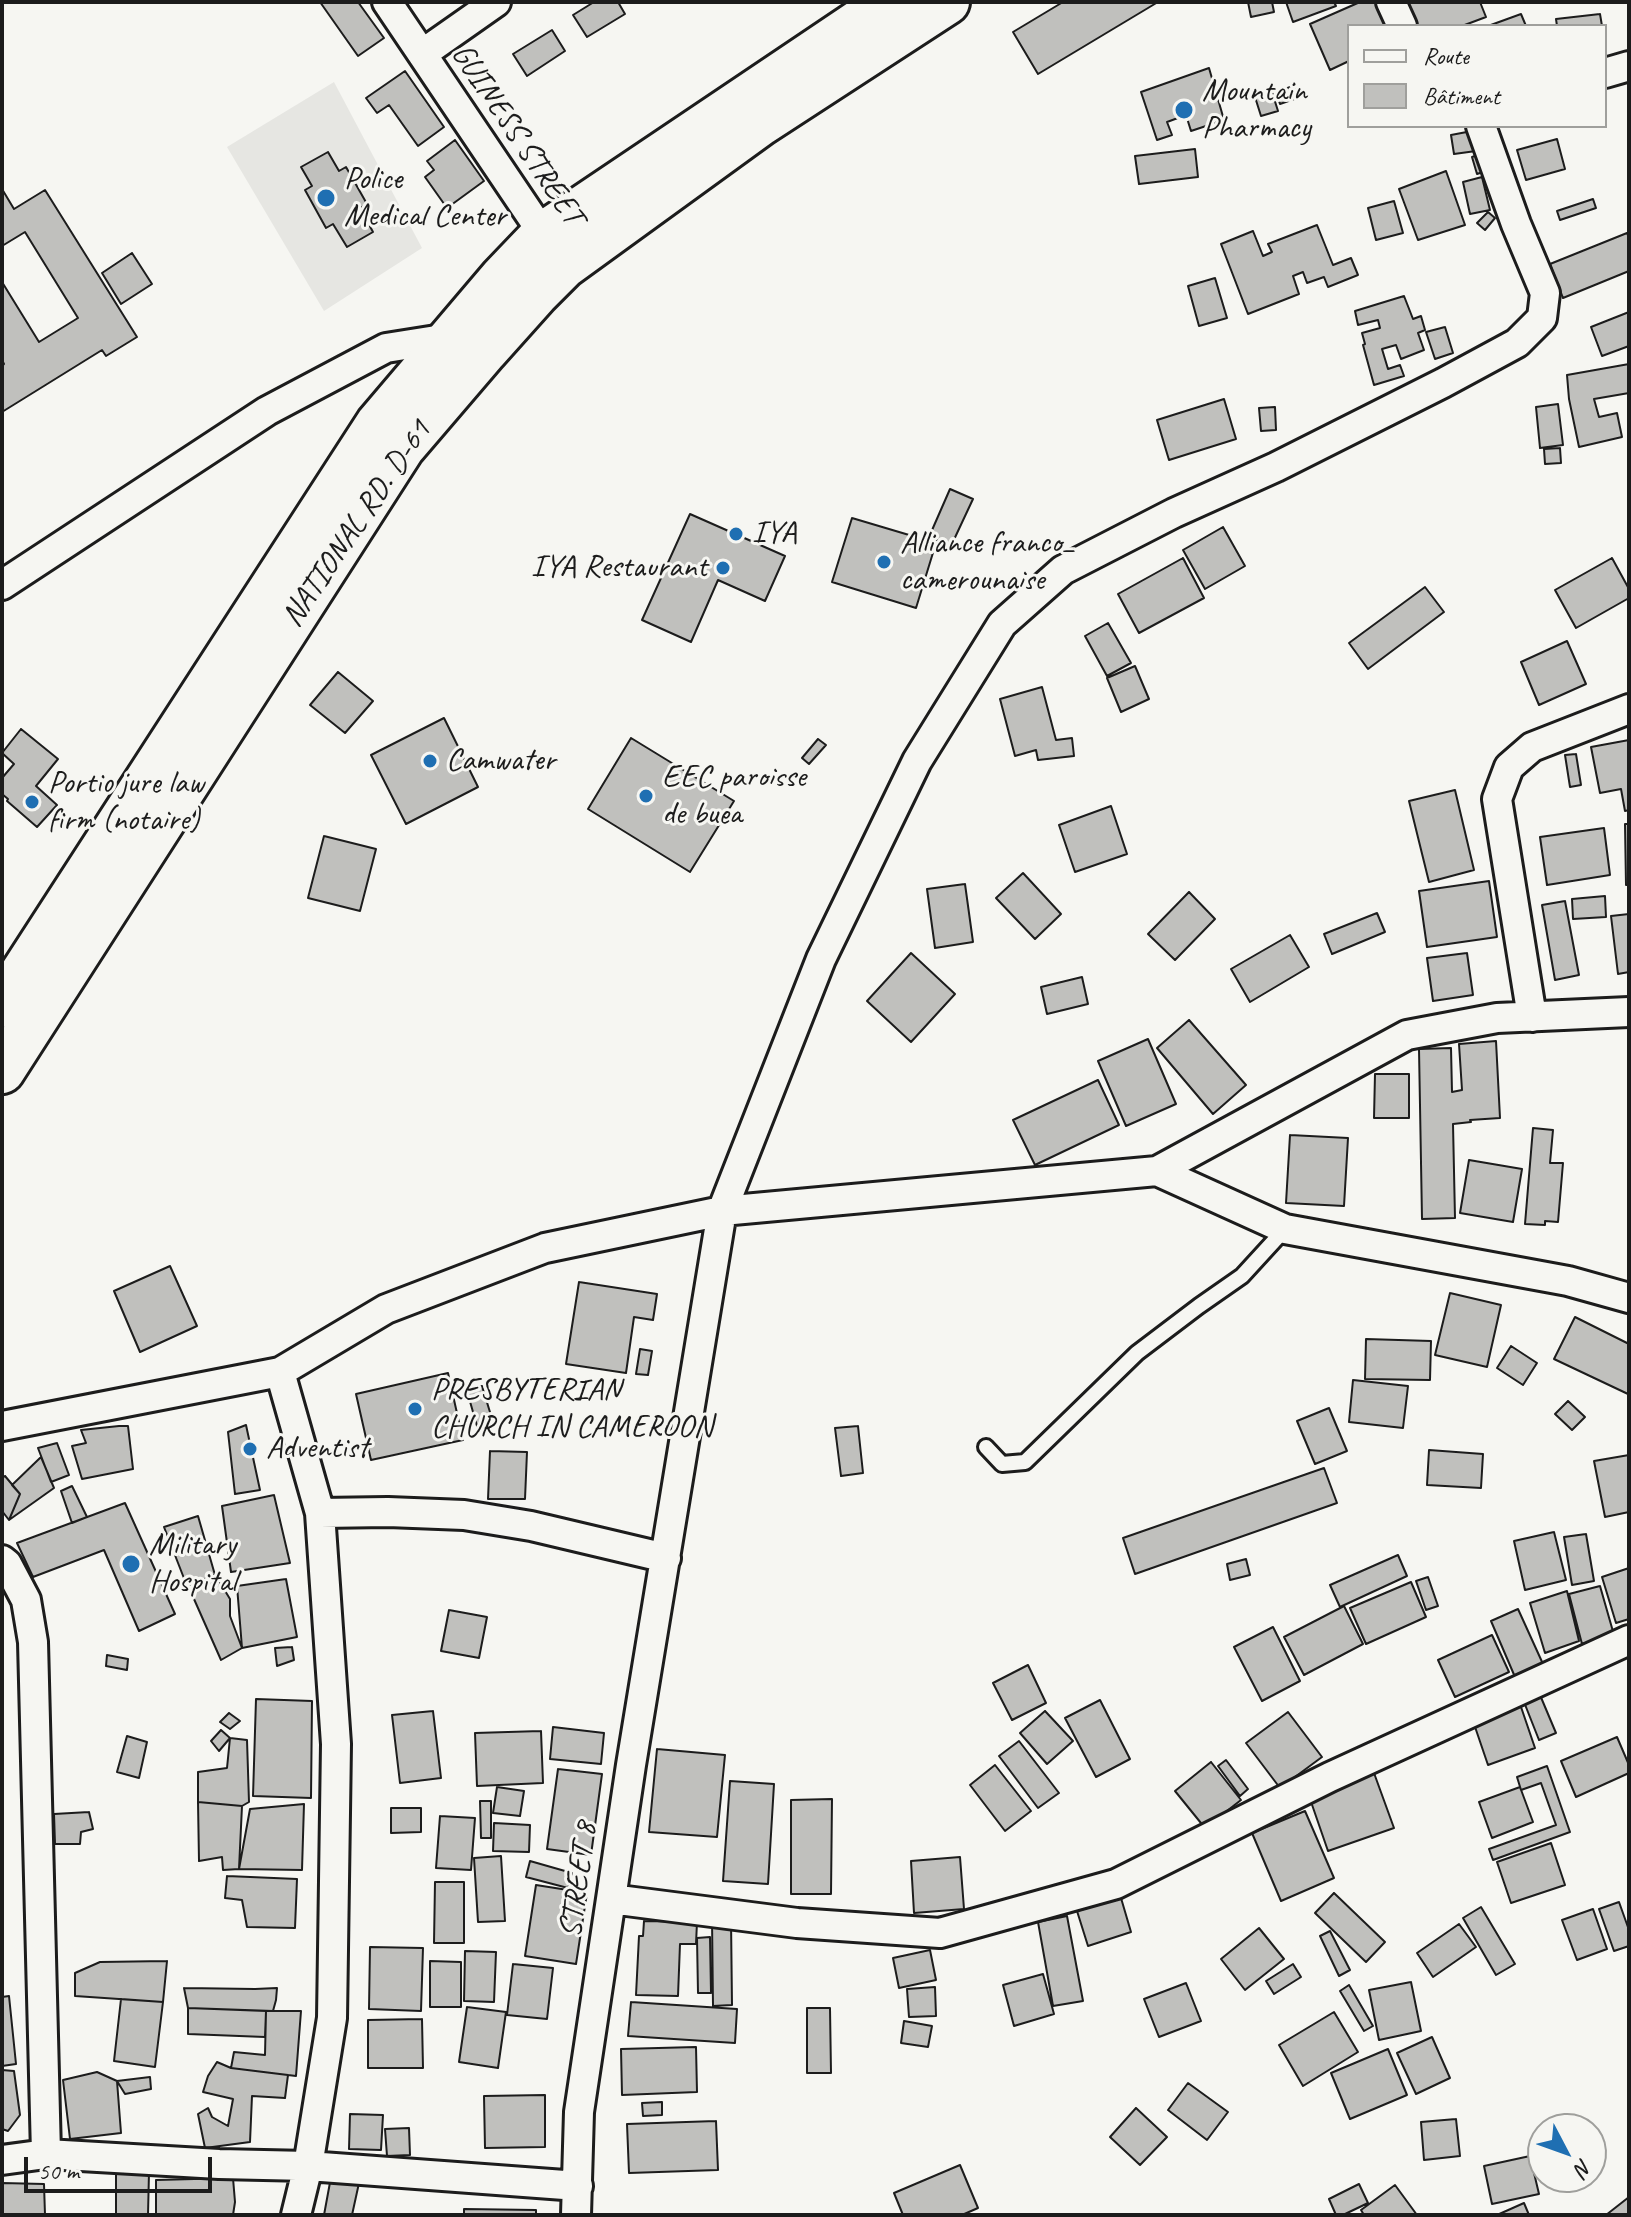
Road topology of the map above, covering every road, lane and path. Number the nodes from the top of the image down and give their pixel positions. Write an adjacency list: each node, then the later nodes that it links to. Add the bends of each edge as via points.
1 (387, 2): 7 (street, GUINESS STREET)
2 (496, 2): 7 (street)
3 (889, 2): 11 (highway, NATIONAL RD. D-61)
4 (947, 2): 11 (highway, NATIONAL RD. D-61)
5 (1391, 2): 6 (street)
6 (1401, 24)
7 (422, 54): 11 (street, GUINESS STREET)
8 (1629, 66): 9 (street)
9 (1607, 72)
10 (1482, 128): 20 (street, STREET 8, via 1545,293 1542,318 1517,343 1443,383 1063,570 1002,624 917,761 821,959)
11 (554, 250): 12 (highway, NATIONAL RD. D-61, via 502,278); 18 (highway, NATIONAL RD. D-61, via 536,294 402,448)
12 (449, 338): 13 (street, via 386,348 267,411); 15 (highway, NATIONAL RD. D-61, via 378,424)
13 (2, 585)
14 (1629, 709): 17 (street, via 1532,747 1509,767 1497,799)
15 (2, 1005)
16 (1629, 1012): 17 (street)
17 (1532, 1017): 19 (street, via 1407,1035)
18 (2, 1071)
19 (1157, 1171): 20 (street); 21 (street)
20 (722, 1211): 23 (street, via 545,1248 386,1309); 27 (street, STREET 8)
21 (1285, 1229): 22 (street, via 1568,1281); 25 (lane, via 1242,1276 1137,1353 1025,1462 1002,1464)
22 (1629, 1298)
23 (280, 1372): 24 (street); 26 (street)
24 (2, 1426)
25 (986, 1447)
26 (320, 1513): 27 (street, via 464,1515); 33 (street, via 336,1744 332,2018)
27 (666, 1558): 30 (street, STREET 8)
28 (2, 1560): 31 (street, via 26,1600 33,1642)
29 (1629, 1640): 30 (street, via 1330,1777 1116,1884 940,1933 797,1923)
30 (611, 1899): 34 (street, STREET 8, via 579,2112)
31 (46, 2154): 32 (street); 33 (street)
32 (2, 2160)
33 (308, 2166): 34 (street); 35 (street)
34 (578, 2186): 36 (street, STREET 8)
35 (296, 2215)
36 (576, 2215)

